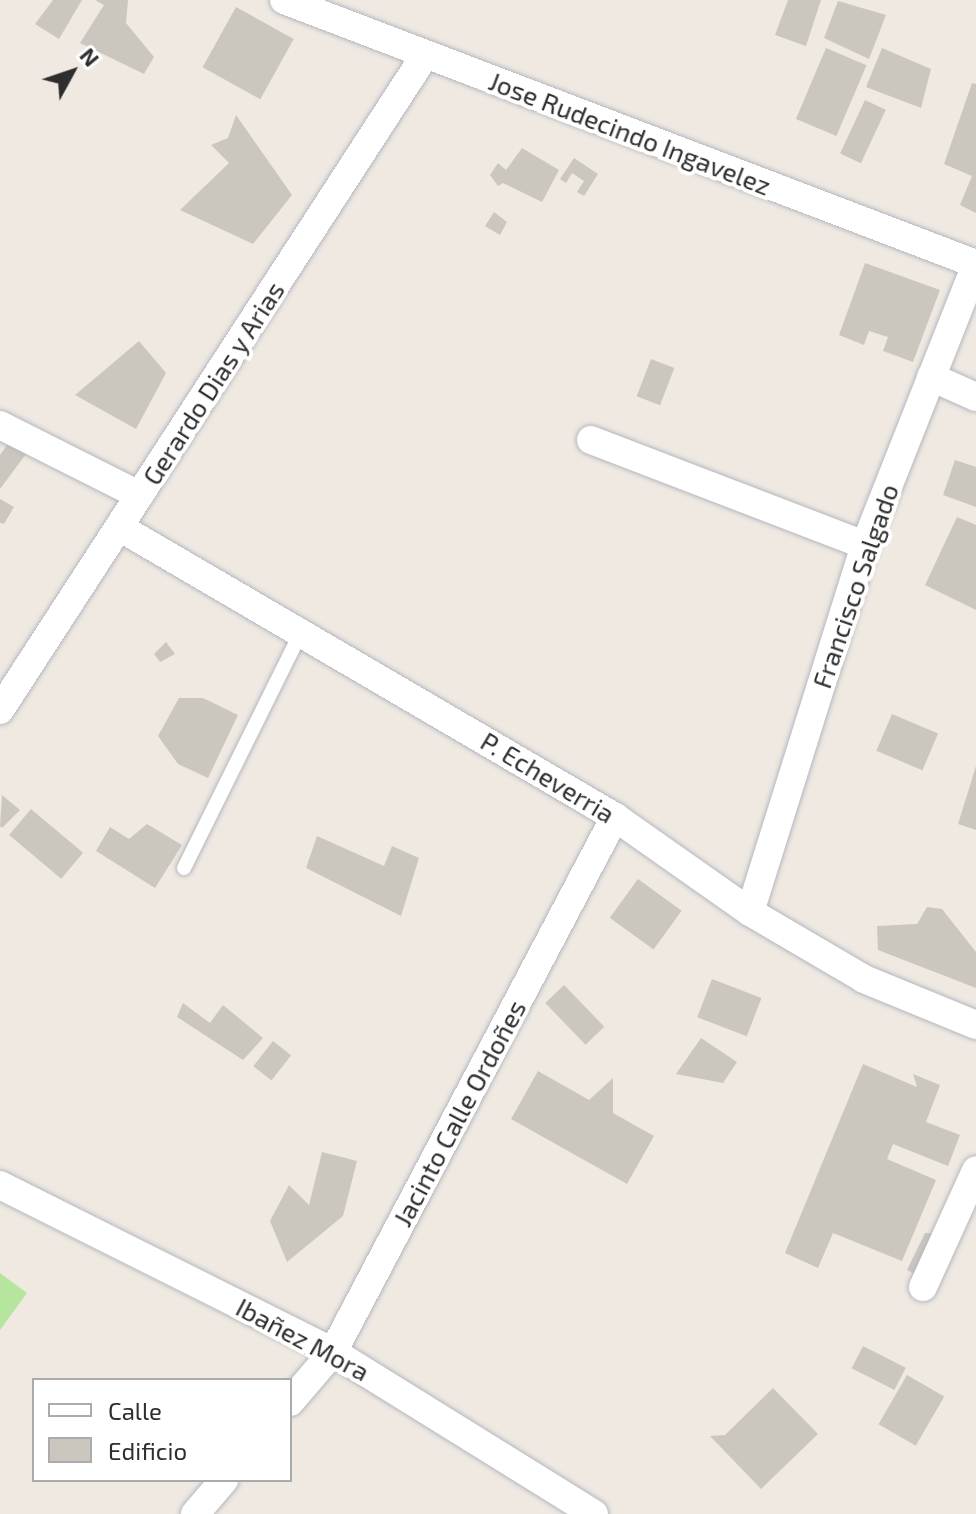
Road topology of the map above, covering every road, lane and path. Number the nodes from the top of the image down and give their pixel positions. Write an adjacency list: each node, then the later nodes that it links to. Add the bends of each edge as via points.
1 (284, 0): 2 (street, Jose Rudecindo Ingavelez)
2 (425, 55): 3 (street, Jose Rudecindo Ingavelez); 8 (street, Gerardo Dias y Arias)
3 (976, 264): 4 (street, Francisco Salgado)
4 (931, 377): 5 (street); 10 (street, Francisco Salgado)
5 (976, 397)
6 (0, 425): 8 (street)
7 (591, 440): 10 (street)
8 (139, 495): 9 (street, Gerardo Dias y Arias)
9 (119, 527): 11 (street, P. Echeverria); 12 (street, Gerardo Dias y Arias)
10 (865, 545): 15 (street, Francisco Salgado)
11 (301, 632): 13 (street, P. Echeverria); 14 (lane)
12 (0, 710)
13 (615, 817): 15 (street, P. Echeverria); 20 (street, Jacinto Calle Ordoñes)
14 (184, 868)
15 (750, 912): 16 (street, P. Echeverria, via 864,979)
16 (976, 1025)
17 (976, 1170): 19 (street)
18 (0, 1185): 20 (street, Ibañez Mora)
19 (923, 1287)
20 (333, 1352): 21 (street, Jacinto Calle Ordoñes); 24 (street, Ibañez Mora)
21 (292, 1400)
22 (222, 1482): 23 (street)
23 (195, 1514)
24 (594, 1514)

